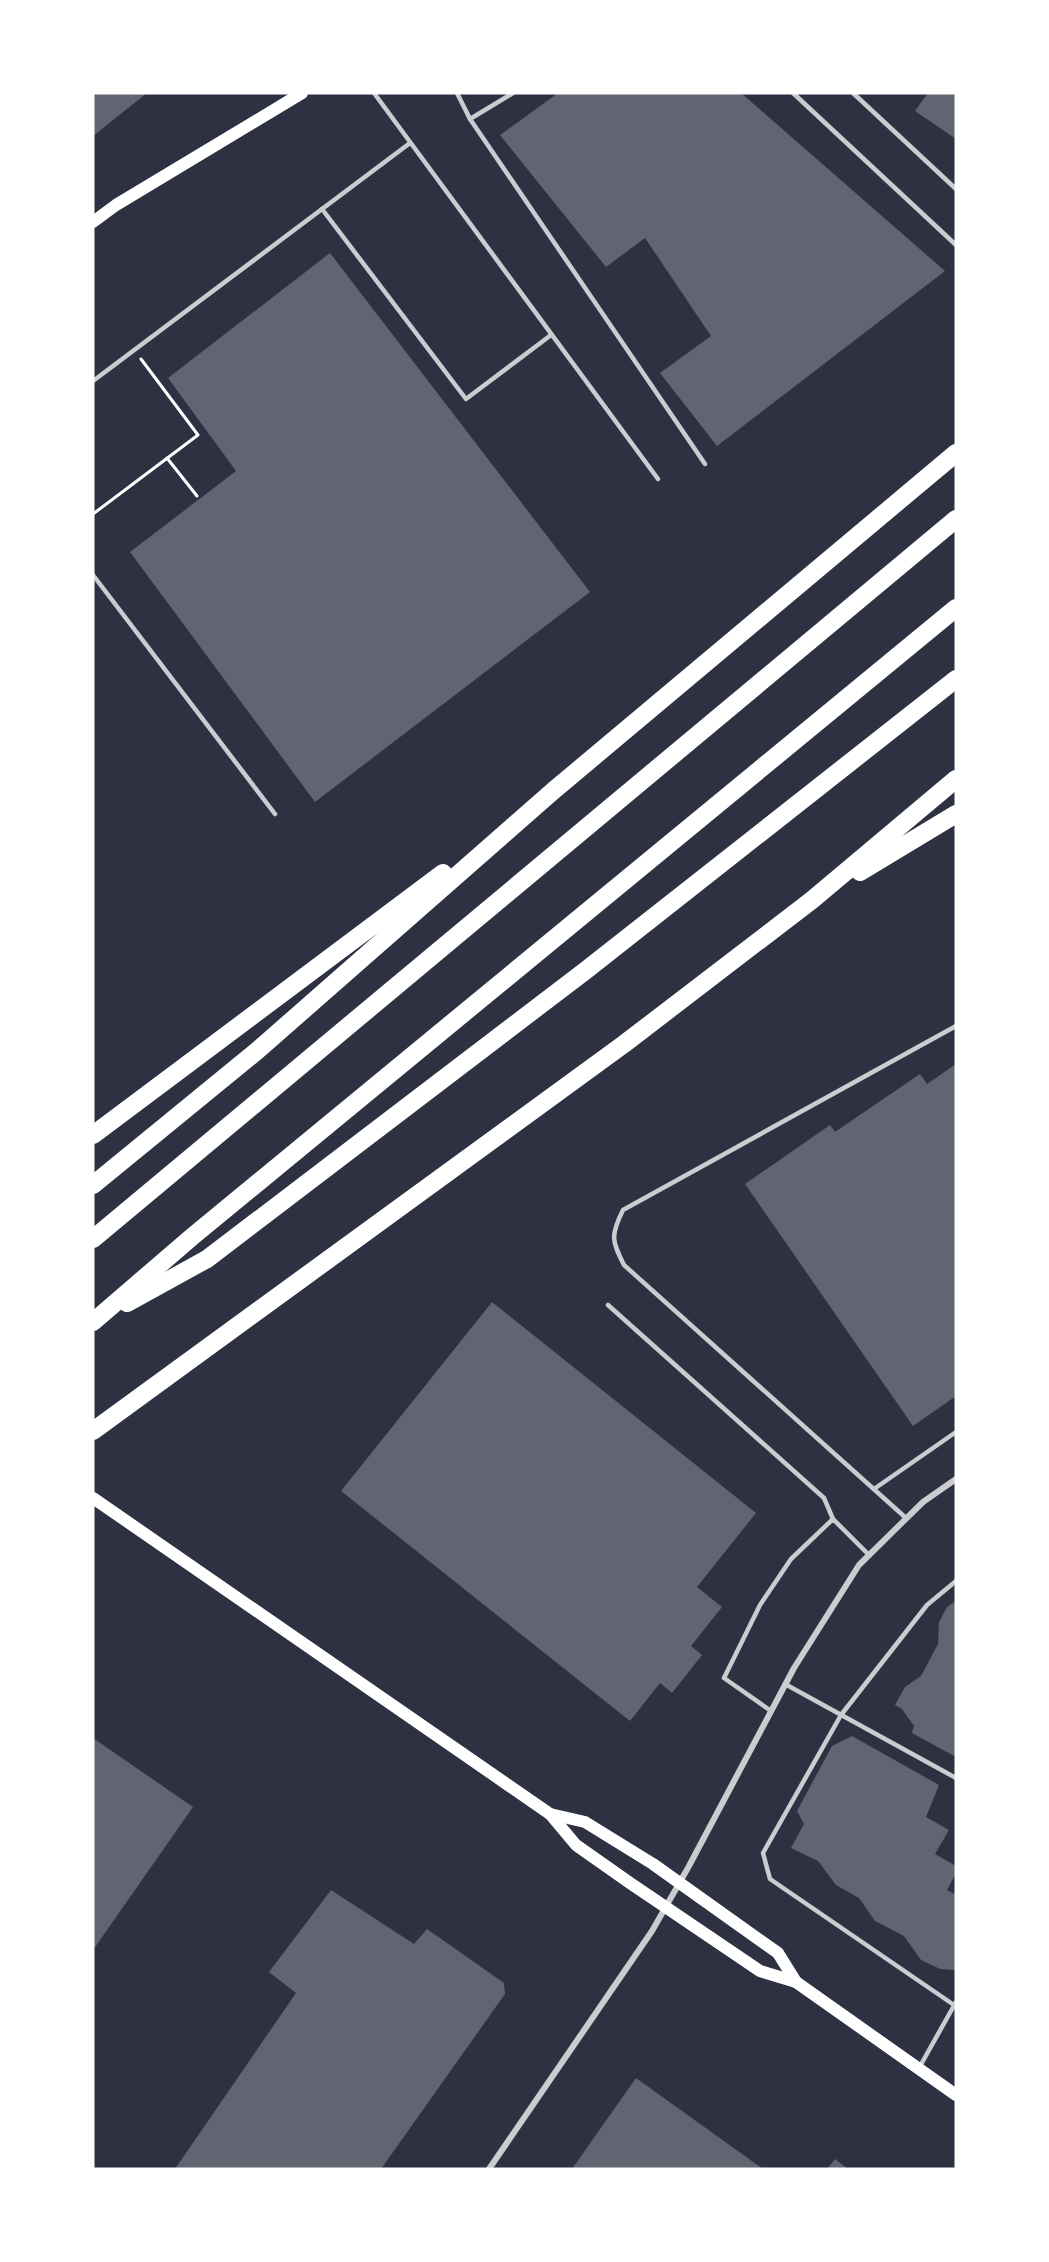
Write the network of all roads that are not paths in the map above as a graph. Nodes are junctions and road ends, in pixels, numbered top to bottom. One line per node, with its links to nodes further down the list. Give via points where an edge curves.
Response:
1 (374, 93): 8 (lane)
2 (457, 93): 7 (lane)
3 (513, 93): 7 (lane)
4 (793, 93): 12 (lane)
5 (853, 93): 9 (lane)
6 (295, 95): 11 (main road)
7 (470, 119): 16 (lane)
8 (410, 143): 10 (lane); 13 (lane)
9 (956, 189)
10 (322, 209): 13 (lane, via 466,399); 14 (lane)
11 (93, 222)
12 (956, 245)
13 (552, 335): 17 (lane)
14 (93, 381)
15 (956, 453): 23 (highway)
16 (705, 464)
17 (658, 479)
18 (956, 519): 30 (highway)
19 (93, 575): 24 (lane)
20 (956, 608): 32 (highway)
21 (956, 679): 32 (highway, via 585,971 207,1259)
22 (956, 779): 26 (highway)
23 (553, 791): 28 (highway); 29 (highway, via 258,1050)
24 (275, 814)
25 (956, 814): 26 (highway)
26 (812, 900): 33 (highway, via 624,1044)
27 (956, 1026): 36 (lane, via 623,1210 615,1225 613,1244 624,1265)
28 (93, 1135)
29 (93, 1185)
30 (93, 1239)
31 (608, 1305): 39 (lane, via 824,1497)
32 (93, 1322)
33 (93, 1431)
34 (956, 1432): 36 (lane)
35 (956, 1479): 38 (street)
36 (874, 1489): 38 (lane)
37 (93, 1498): 46 (main road)
38 (906, 1518): 40 (street)
39 (834, 1519): 40 (lane); 43 (lane, via 791,1559 760,1605 724,1678)
40 (869, 1555): 42 (street)
41 (956, 1581): 44 (lane, via 927,1605)
42 (785, 1684): 43 (street); 44 (lane)
43 (771, 1711): 47 (street)
44 (841, 1715): 45 (lane); 50 (lane, via 763,1853 770,1879)
45 (956, 1778)
46 (550, 1814): 47 (main road, via 585,1822); 48 (main road, via 576,1845)
47 (680, 1883): 48 (street); 49 (main road, via 778,1953)
48 (666, 1907): 49 (main road, via 760,1971); 53 (street)
49 (796, 1982): 51 (main road)
50 (955, 2003): 51 (lane)
51 (919, 2068): 52 (main road)
52 (956, 2095)
53 (489, 2169)

